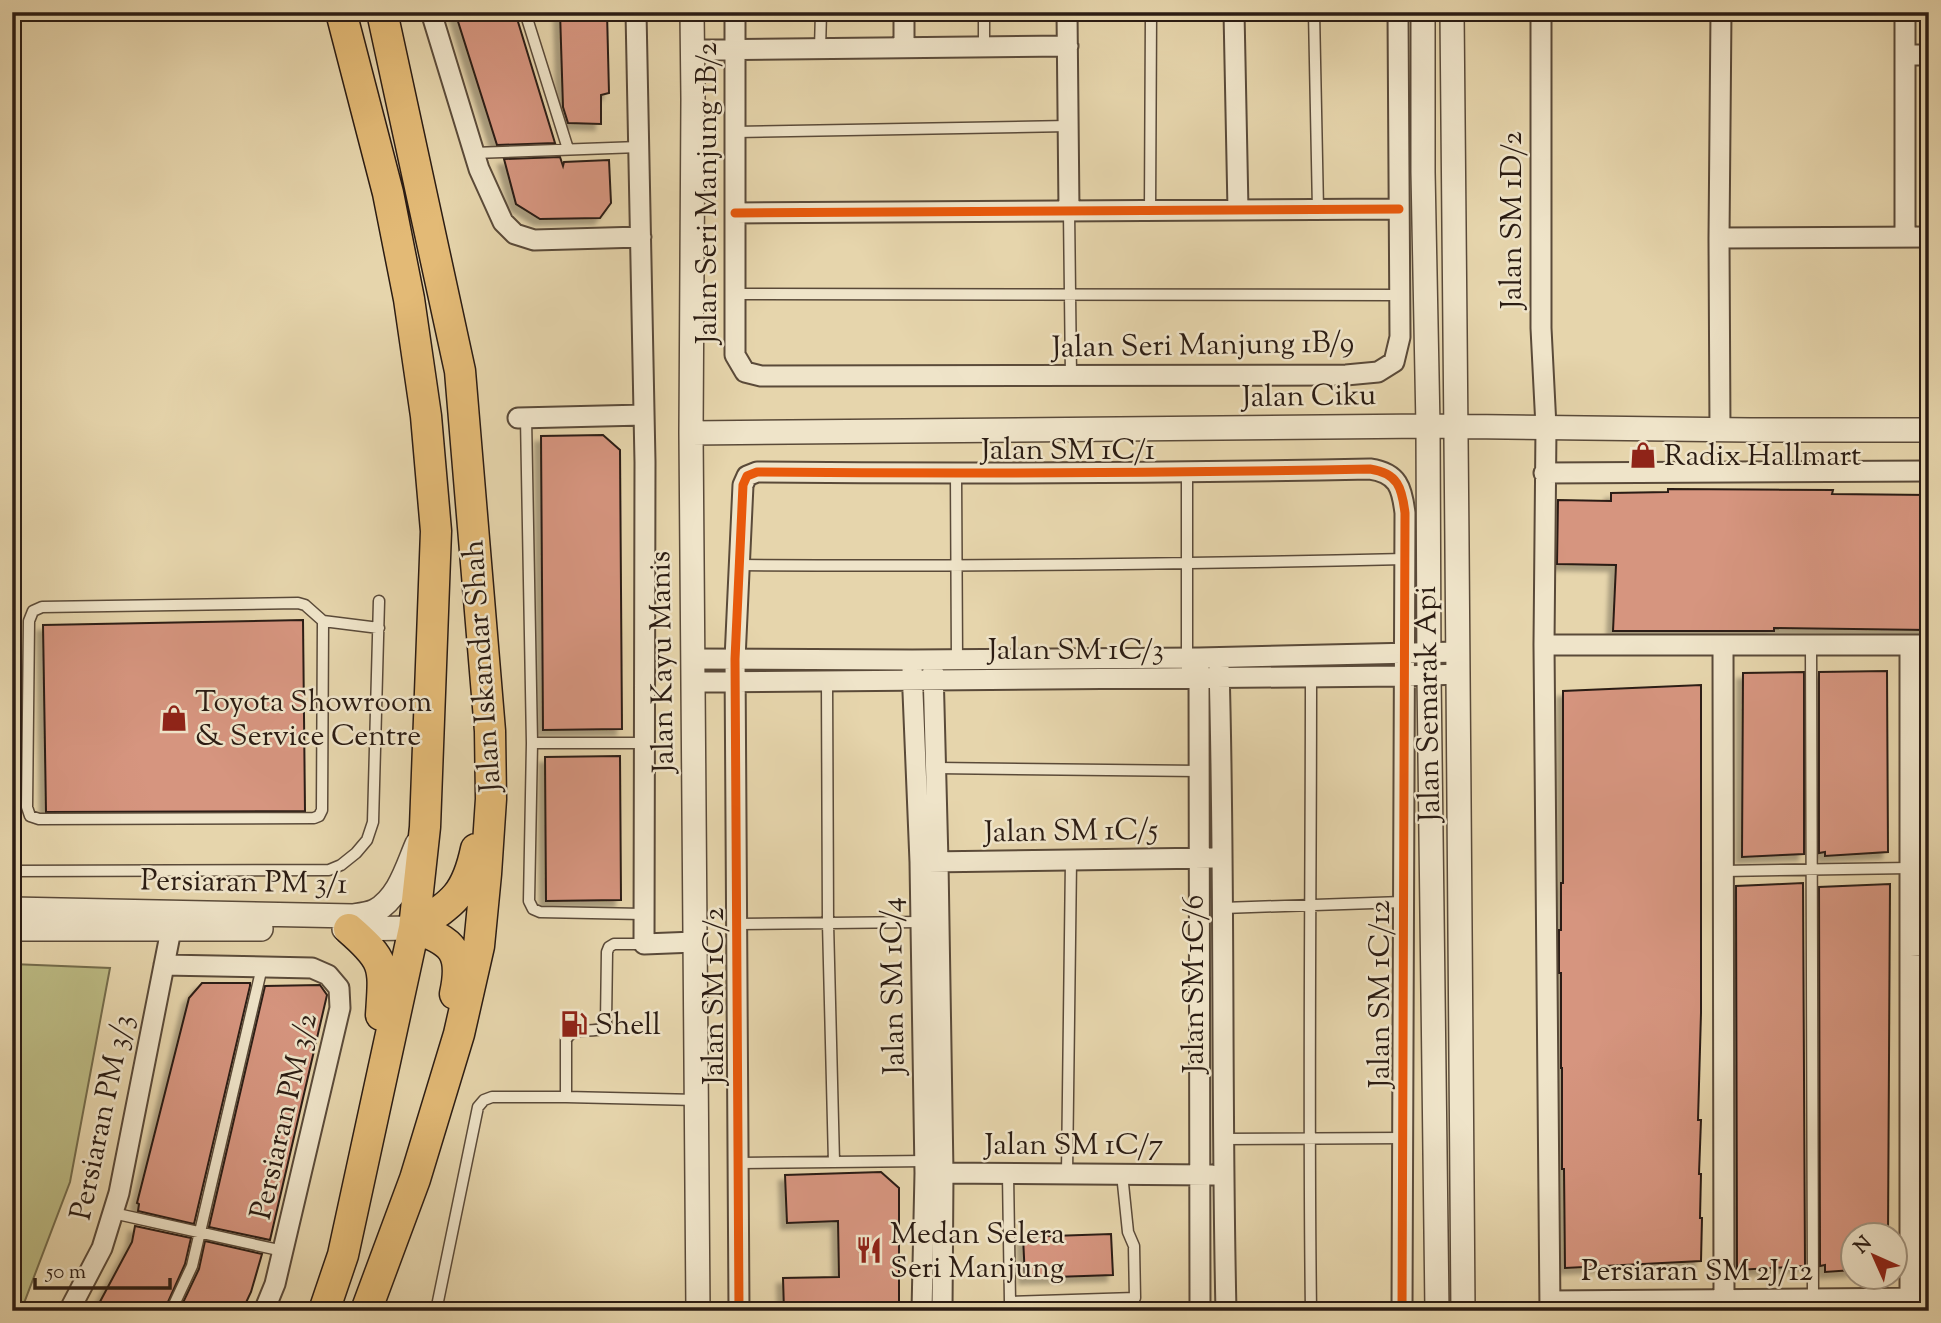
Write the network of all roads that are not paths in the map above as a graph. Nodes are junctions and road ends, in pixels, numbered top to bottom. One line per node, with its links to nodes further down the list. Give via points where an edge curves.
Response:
1 (341, 12): 94 (main road, Jalan Iskandar Shah, via 390,206 426,416 436,531)
2 (382, 12): 89 (main road, Jalan Iskandar Shah, via 460,371)
3 (431, 12): 33 (street)
4 (525, 12): 32 (lane)
5 (636, 12): 31 (street)
6 (692, 12): 26 (street, Jalan Kayu Manis)
7 (735, 12): 25 (street, Jalan Seri Manjung 1B/2)
8 (821, 12): 23 (lane)
9 (904, 12): 24 (street)
10 (984, 12): 22 (lane)
11 (1067, 12): 21 (street)
12 (1151, 12): 38 (lane)
13 (1234, 12): 35 (street)
14 (1314, 12): 36 (lane)
15 (1398, 12): 34 (street, Jalan Seri Manjung 1B/9)
16 (1423, 12): 51 (street, Jalan Semarak Api)
17 (1452, 12): 52 (street, Jalan Semarak Api)
18 (1541, 12): 53 (street, Jalan SM 1D/2, via 1541,328)
19 (1721, 12): 43 (street)
20 (1905, 12): 27 (street)
21 (1068, 46): 22 (street); 29 (street)
22 (984, 47): 24 (street)
23 (820, 48): 24 (street); 25 (street)
24 (904, 48)
25 (735, 49): 26 (street); 30 (street, Jalan Seri Manjung 1B/2)
26 (692, 50): 56 (street, Jalan Kayu Manis)
27 (1905, 55): 28 (street); 41 (street)
28 (1929, 55)
29 (1068, 127): 30 (lane); 37 (street)
30 (735, 132): 39 (street, Jalan Seri Manjung 1B/2)
31 (639, 147): 32 (lane); 40 (street)
32 (568, 149): 33 (lane)
33 (473, 153): 40 (street, via 503,222 515,234 534,240)
34 (1399, 209): 36 (street); 45 (street, Jalan Seri Manjung 1B/9)
35 (1238, 210): 36 (street); 38 (street)
36 (1318, 210)
37 (1069, 211): 38 (street); 39 (street); 46 (lane)
38 (1150, 211)
39 (735, 213): 44 (street, Jalan Seri Manjung 1B/2)
40 (640, 237): 49 (street)
41 (1905, 237): 42 (street); 43 (street)
42 (1929, 237)
43 (1719, 238): 54 (street)
44 (735, 294): 46 (lane); 47 (street, Jalan Seri Manjung 1B/2, via 735,355)
45 (1399, 295): 46 (lane); 48 (street, Jalan Seri Manjung 1B/9, via 1400,337 1394,362 1378,372)
46 (1070, 296): 48 (lane)
47 (745, 372): 48 (street, Jalan Seri Manjung 1B/9, via 761,376)
48 (1071, 376)
49 (644, 415): 50 (street); 91 (street)
50 (522, 418): 90 (lane)
51 (1428, 426): 52 (street, Jalan Ciku); 56 (street, Jalan Ciku); 72 (street, Jalan Semarak Api)
52 (1455, 427): 53 (street, Jalan Ciku); 78 (street, Jalan Semarak Api)
53 (1546, 427): 54 (street, Jalan Ciku); 59 (street, Jalan SM 1D/2)
54 (1720, 430): 55 (street, Jalan Ciku)
55 (1929, 430)
56 (691, 433): 75 (street, Jalan Kayu Manis)
57 (1929, 471): 59 (street)
58 (1187, 473): 60 (street, Jalan SM 1C/1); 61 (street, Jalan SM 1C/1, via 1383,471 1402,491); 62 (lane)
59 (1545, 473): 68 (street, Jalan SM 1D/2)
60 (956, 474): 63 (street, Jalan SM 1C/1, via 757,472 747,476); 64 (lane)
61 (1405, 559): 62 (lane); 73 (street, Jalan SM 1C/1)
62 (1187, 564): 64 (lane); 74 (lane)
63 (739, 565): 64 (lane); 76 (street, Jalan SM 1C/1)
64 (956, 567): 80 (lane)
65 (379, 601): 67 (lane)
66 (323, 621): 66 (lane, via 298,603 42,607 33,611 28,647 30,816 320,816); 67 (lane)
67 (379, 628): 101 (lane, via 373,822 368,840 341,865 329,870)
68 (1544, 645): 69 (street); 144 (street, Jalan SM 1D/2)
69 (1723, 645): 70 (street); 102 (street)
70 (1811, 645): 71 (street); 100 (lane)
71 (1919, 645): 99 (street)
72 (1429, 652): 73 (street, Jalan SM 1C/3); 78 (street, Jalan SM 1C/3); 82 (street, Jalan Semarak Api)
73 (1404, 654): 74 (street, Jalan SM 1C/3); 81 (street, Jalan SM 1C/12)
74 (1202, 658): 80 (street, Jalan SM 1C/3); 84 (street, Jalan SM 1C/6); 84 (lane)
75 (692, 659): 76 (street, Jalan SM 1C/3); 87 (street, Jalan Kayu Manis)
76 (735, 659): 77 (street, Jalan SM 1C/3); 88 (street, Jalan SM 1C/2)
77 (912, 660): 79 (street, Jalan SM 1C/3); 85 (street, Jalan SM 1C/4)
78 (1459, 663): 82 (street, Jalan SM 1C/3); 160 (street, Jalan Semarak Api)
79 (933, 669): 80 (street, Jalan SM 1C/3); 85 (street, Jalan SM 1C/3); 92 (street, Jalan SM 1C/4)
80 (957, 669): 84 (street, Jalan SM 1C/3)
81 (1404, 676): 82 (street, Jalan SM 1C/3); 83 (street, Jalan SM 1C/3); 103 (street, Jalan SM 1C/12)
82 (1429, 676): 159 (street, Jalan Semarak Api)
83 (1311, 677): 84 (street, Jalan SM 1C/3); 104 (lane)
84 (1202, 678): 93 (street, Jalan SM 1C/6); 96 (street, Jalan SM 1C/6)
85 (913, 680): 86 (street, Jalan SM 1C/3); 98 (street, Jalan SM 1C/4)
86 (827, 681): 88 (street, Jalan SM 1C/3); 109 (lane)
87 (692, 682): 88 (street, Jalan SM 1C/3); 115 (street, Jalan Kayu Manis)
88 (736, 682): 110 (street, Jalan SM 1C/2)
89 (490, 731): 111 (main road, via 479,836 468,881 444,909); 136 (main road, Jalan Iskandar Shah, via 491,799 479,946 459,1034)
90 (532, 743): 91 (lane); 107 (lane, via 529,901 533,909)
91 (645, 743): 107 (street)
92 (936, 768): 93 (lane); 98 (street, Jalan SM 1C/4)
93 (1200, 771): 95 (street, Jalan SM 1C/6)
94 (425, 827): 106 (street, Persiaran PM 3/1, via 396,893 373,912 353,916); 111 (main road, Jalan Iskandar Shah)
95 (1201, 858): 96 (street, Jalan SM 1C/5); 97 (street, Jalan SM 1C/5); 134 (street, Jalan SM 1C/6)
96 (1223, 858): 105 (street, Jalan SM 1C/6)
97 (1071, 860): 98 (street, Jalan SM 1C/5); 132 (lane)
98 (929, 862): 108 (street, Jalan SM 1C/4); 130 (street, Jalan SM 1C/4)
99 (1910, 868): 100 (lane); 117 (street)
100 (1812, 869): 102 (lane); 143 (lane)
101 (12, 871)
102 (1724, 871): 142 (street)
103 (1403, 902): 104 (lane); 125 (street, Jalan SM 1C/12)
104 (1311, 905): 105 (lane); 127 (lane)
105 (1223, 908): 126 (street, Jalan SM 1C/6)
106 (12, 909)
107 (643, 914): 116 (street)
108 (921, 922): 109 (lane); 130 (street, Jalan SM 1C/4)
109 (828, 923): 110 (lane); 128 (lane)
110 (737, 924): 129 (street, Jalan SM 1C/2)
111 (414, 928): 113 (street, Persiaran PM 3/1); 123 (main road, Jalan Iskandar Shah); 136 (main road, via 439,936 456,956 460,973)
112 (12, 929): 114 (street, Persiaran PM 3/1)
113 (349, 929): 114 (street, Persiaran PM 3/1); 123 (main road, via 368,945 383,976)
114 (171, 930): 118 (street, Persiaran PM 3/3)
115 (695, 942): 116 (street); 122 (street, Jalan Kayu Manis)
116 (644, 944): 121 (lane, via 608,947 606,1024 600,1031 568,1035)
117 (1919, 946): 120 (street)
118 (164, 965): 119 (street, Persiaran PM 3/2); 138 (street, Persiaran PM 3/3)
119 (262, 967): 139 (lane); 140 (street, Persiaran PM 3/2, via 312,968 328,975 339,988 340,1007)
120 (1919, 1030): 124 (street)
121 (566, 1097): 122 (lane); 150 (lane, via 492,1097 478,1107)
122 (698, 1100): 151 (street, Jalan Kayu Manis)
123 (376, 1106): 148 (main road, Jalan Iskandar Shah, via 343,1255)
124 (1919, 1116): 137 (street)
125 (1403, 1138): 127 (lane); 158 (street, Jalan SM 1C/12)
126 (1223, 1139): 127 (lane); 135 (street, Jalan SM 1C/6)
127 (1308, 1139): 157 (lane)
128 (834, 1162): 129 (lane); 130 (lane)
129 (738, 1163): 152 (street, Jalan SM 1C/2)
130 (934, 1167): 131 (street, Jalan SM 1C/7); 153 (street, Jalan SM 1C/4); 154 (street, Jalan SM 1C/4)
131 (1009, 1174): 132 (street, Jalan SM 1C/7); 133 (lane, via 1010,1303 1135,1298 1134,1246 1128,1233)
132 (1067, 1174): 133 (street, Jalan SM 1C/7)
133 (1122, 1174): 134 (street, Jalan SM 1C/7)
134 (1199, 1174): 135 (street, Jalan SM 1C/7); 155 (street, Jalan SM 1C/6)
135 (1223, 1175): 156 (street, Jalan SM 1C/6)
136 (415, 1179): 149 (main road, Jalan Iskandar Shah)
137 (1919, 1199): 141 (street)
138 (113, 1213): 139 (lane); 145 (street, Persiaran PM 3/3, via 102,1248)
139 (199, 1232): 140 (lane); 146 (lane, via 192,1266)
140 (283, 1251): 147 (street, Persiaran PM 3/2)
141 (1919, 1298): 143 (street, Persiaran SM 2J/12)
142 (1724, 1299): 143 (street, Persiaran SM 2J/12); 144 (street, Persiaran SM 2J/12)
143 (1814, 1299)
144 (1550, 1306)
145 (69, 1311)
146 (171, 1311)
147 (264, 1311)
148 (324, 1311)
149 (366, 1311)
150 (436, 1311)
151 (698, 1311)
152 (739, 1311)
153 (922, 1311)
154 (942, 1311)
155 (1200, 1311)
156 (1226, 1311)
157 (1311, 1311)
158 (1402, 1311)
159 (1437, 1311)
160 (1463, 1311)

